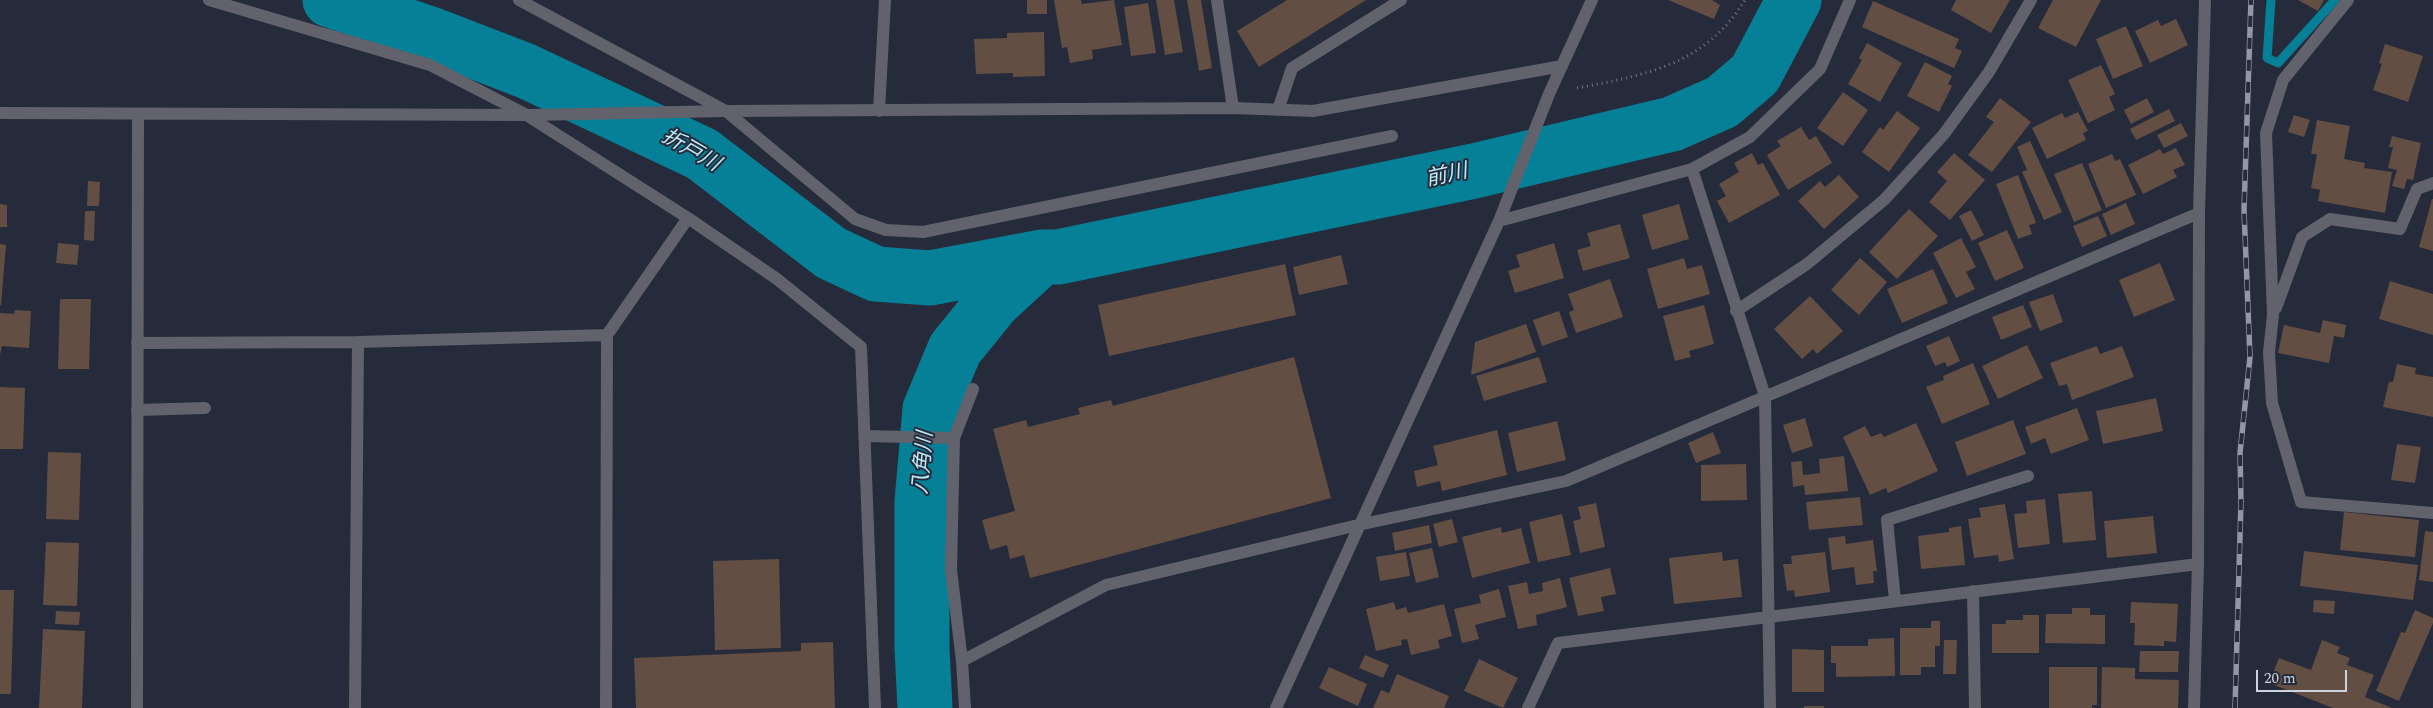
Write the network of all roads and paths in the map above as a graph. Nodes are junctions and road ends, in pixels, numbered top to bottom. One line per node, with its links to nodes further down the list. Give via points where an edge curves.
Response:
1 (210, 0): 20 (street, via 430,66)
2 (519, 0): 16 (street)
3 (885, 0): 17 (street)
4 (1216, 0): 14 (street)
5 (1401, 0): 15 (street, via 1292,68)
6 (1592, 0): 12 (street)
7 (1745, 0): 13 (path, via 1735,17 1707,43 1677,63 1642,76)
8 (1850, 0): 22 (street, via 1820,69 1750,137)
9 (2031, 0): 27 (street, via 1989,72 1944,134 1884,200 1807,264)
10 (2205, 0): 24 (street)
11 (2348, 0): 28 (street, via 2283,80 2266,133)
12 (1562, 66): 13 (street); 15 (street, via 1313,111)
13 (1548, 96): 26 (street)
14 (1232, 108): 15 (street); 17 (street)
15 (1278, 110)
16 (726, 111): 17 (street); 20 (street); 21 (street, via 855,219 886,230 923,232)
17 (879, 111)
18 (0, 114): 19 (street)
19 (138, 115): 20 (street); 31 (street)
20 (528, 115): 25 (street)
21 (1392, 136)
22 (1692, 169): 26 (street); 27 (street)
23 (2433, 183): 28 (street, via 2417,189 2400,229 2330,218 2302,237)
24 (2199, 213): 33 (street); 41 (street)
25 (688, 218): 29 (street); 36 (street, via 777,279 861,347)
26 (1500, 220): 40 (street)
27 (1736, 311): 33 (street)
28 (2273, 316): 39 (street, via 2269,352 2272,403 2301,502)
29 (607, 335): 30 (street); 48 (street)
30 (358, 342): 31 (street); 47 (street)
31 (137, 343): 35 (street)
32 (973, 389): 37 (street)
33 (1765, 396): 40 (street, via 1566,480); 44 (street)
34 (205, 408): 35 (street)
35 (138, 410): 46 (street)
36 (866, 436): 37 (street); 49 (street)
37 (952, 438): 45 (street, via 951,570)
38 (2028, 476): 43 (street, via 1887,520)
39 (2433, 513)
40 (1358, 525): 45 (street, via 1106,585); 51 (street)
41 (2198, 564): 42 (street); 55 (street)
42 (1973, 591): 43 (street); 54 (street)
43 (1895, 600): 44 (street)
44 (1767, 616): 52 (street, via 1558,643); 53 (street)
45 (962, 661): 50 (street)
46 (137, 708)
47 (355, 708)
48 (606, 708)
49 (875, 708)
50 (966, 708)
51 (1276, 708)
52 (1528, 708)
53 (1770, 708)
54 (1975, 708)
55 (2194, 708)

